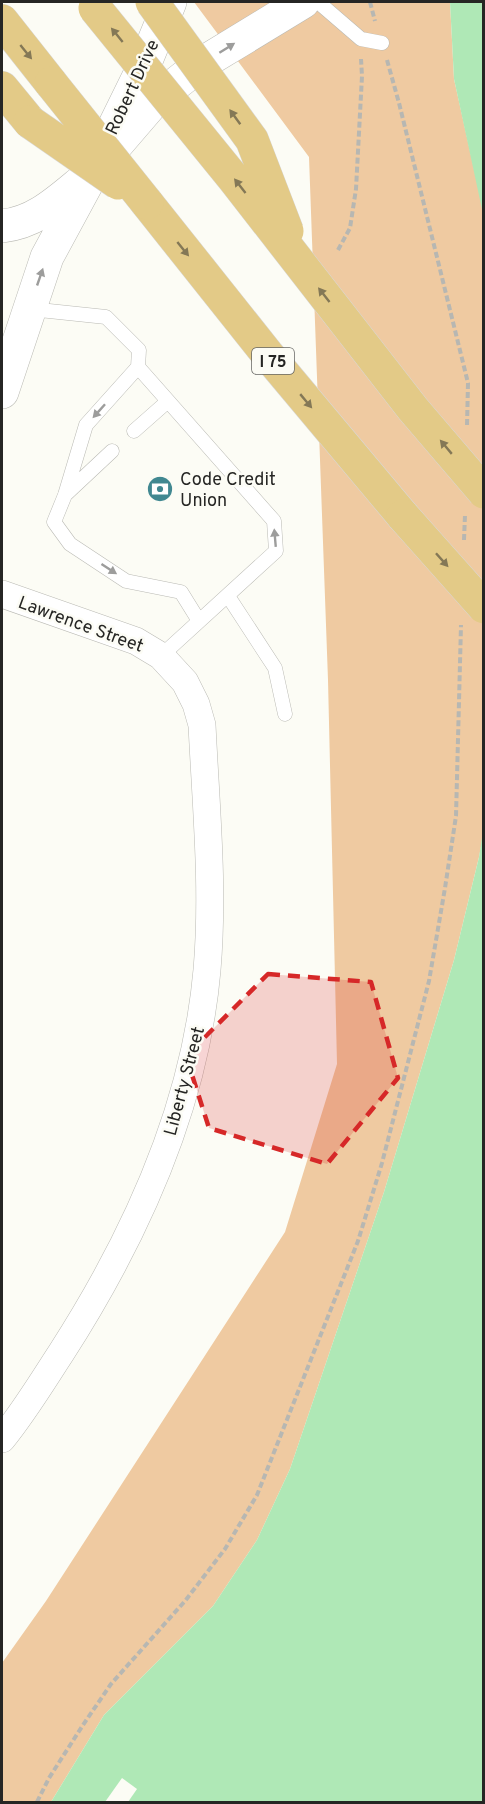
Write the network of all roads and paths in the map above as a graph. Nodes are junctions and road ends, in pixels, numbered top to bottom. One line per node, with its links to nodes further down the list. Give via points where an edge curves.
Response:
1 (152, 2): 14 (highway, one-way to 1, bridge, via 252,140)
2 (170, 2): 10 (main road, Robert Drive)
3 (318, 2): 7 (lane)
4 (93, 5): 14 (highway, one-way to 4, bridge)
5 (293, 7): 10 (main road, one-way to 5, via 154,100 201,64)
6 (2, 21): 11 (highway, I 75, one-way to 11, bridge)
7 (361, 39): 8 (lane); 13 (path, via 356,189 350,228)
8 (382, 43)
9 (2, 88): 11 (highway, bridge, via 30,122)
10 (93, 172): 12 (main road, via 36,217); 15 (main road, one-way to 10, via 47,256)
11 (147, 203): 25 (highway, I 75, one-way to 25, bridge, via 268,355)
12 (2, 226)
13 (338, 250)
14 (301, 266): 21 (highway, one-way to 14, bridge)
15 (29, 309): 16 (lane, via 106,317 138,350); 17 (main road)
16 (138, 367): 18 (lane); 22 (lane, one-way to 22, via 86,425)
17 (2, 392)
18 (168, 401): 19 (lane); 24 (lane, one-way to 18, via 276,551 274,521)
19 (134, 430)
20 (112, 452): 22 (lane)
21 (483, 492)
22 (65, 495): 26 (lane, one-way to 26, via 54,522 70,544 126,581 181,592)
23 (2, 594): 27 (street, Lawrence Street, via 136,641)
24 (228, 596): 26 (lane); 29 (lane, via 275,668)
25 (483, 607)
26 (199, 621): 27 (lane)
27 (161, 656): 28 (street, Lawrence Street)
28 (185, 682): 31 (street, Liberty Street, via 202,725 210,895 207,971 182,1101 163,1158 123,1245 85,1316)
29 (285, 714)
30 (456, 816): 32 (path, via 429,981 382,1162 358,1241 257,1496 225,1549 111,1684)
31 (2, 1439)
32 (37, 1803)

